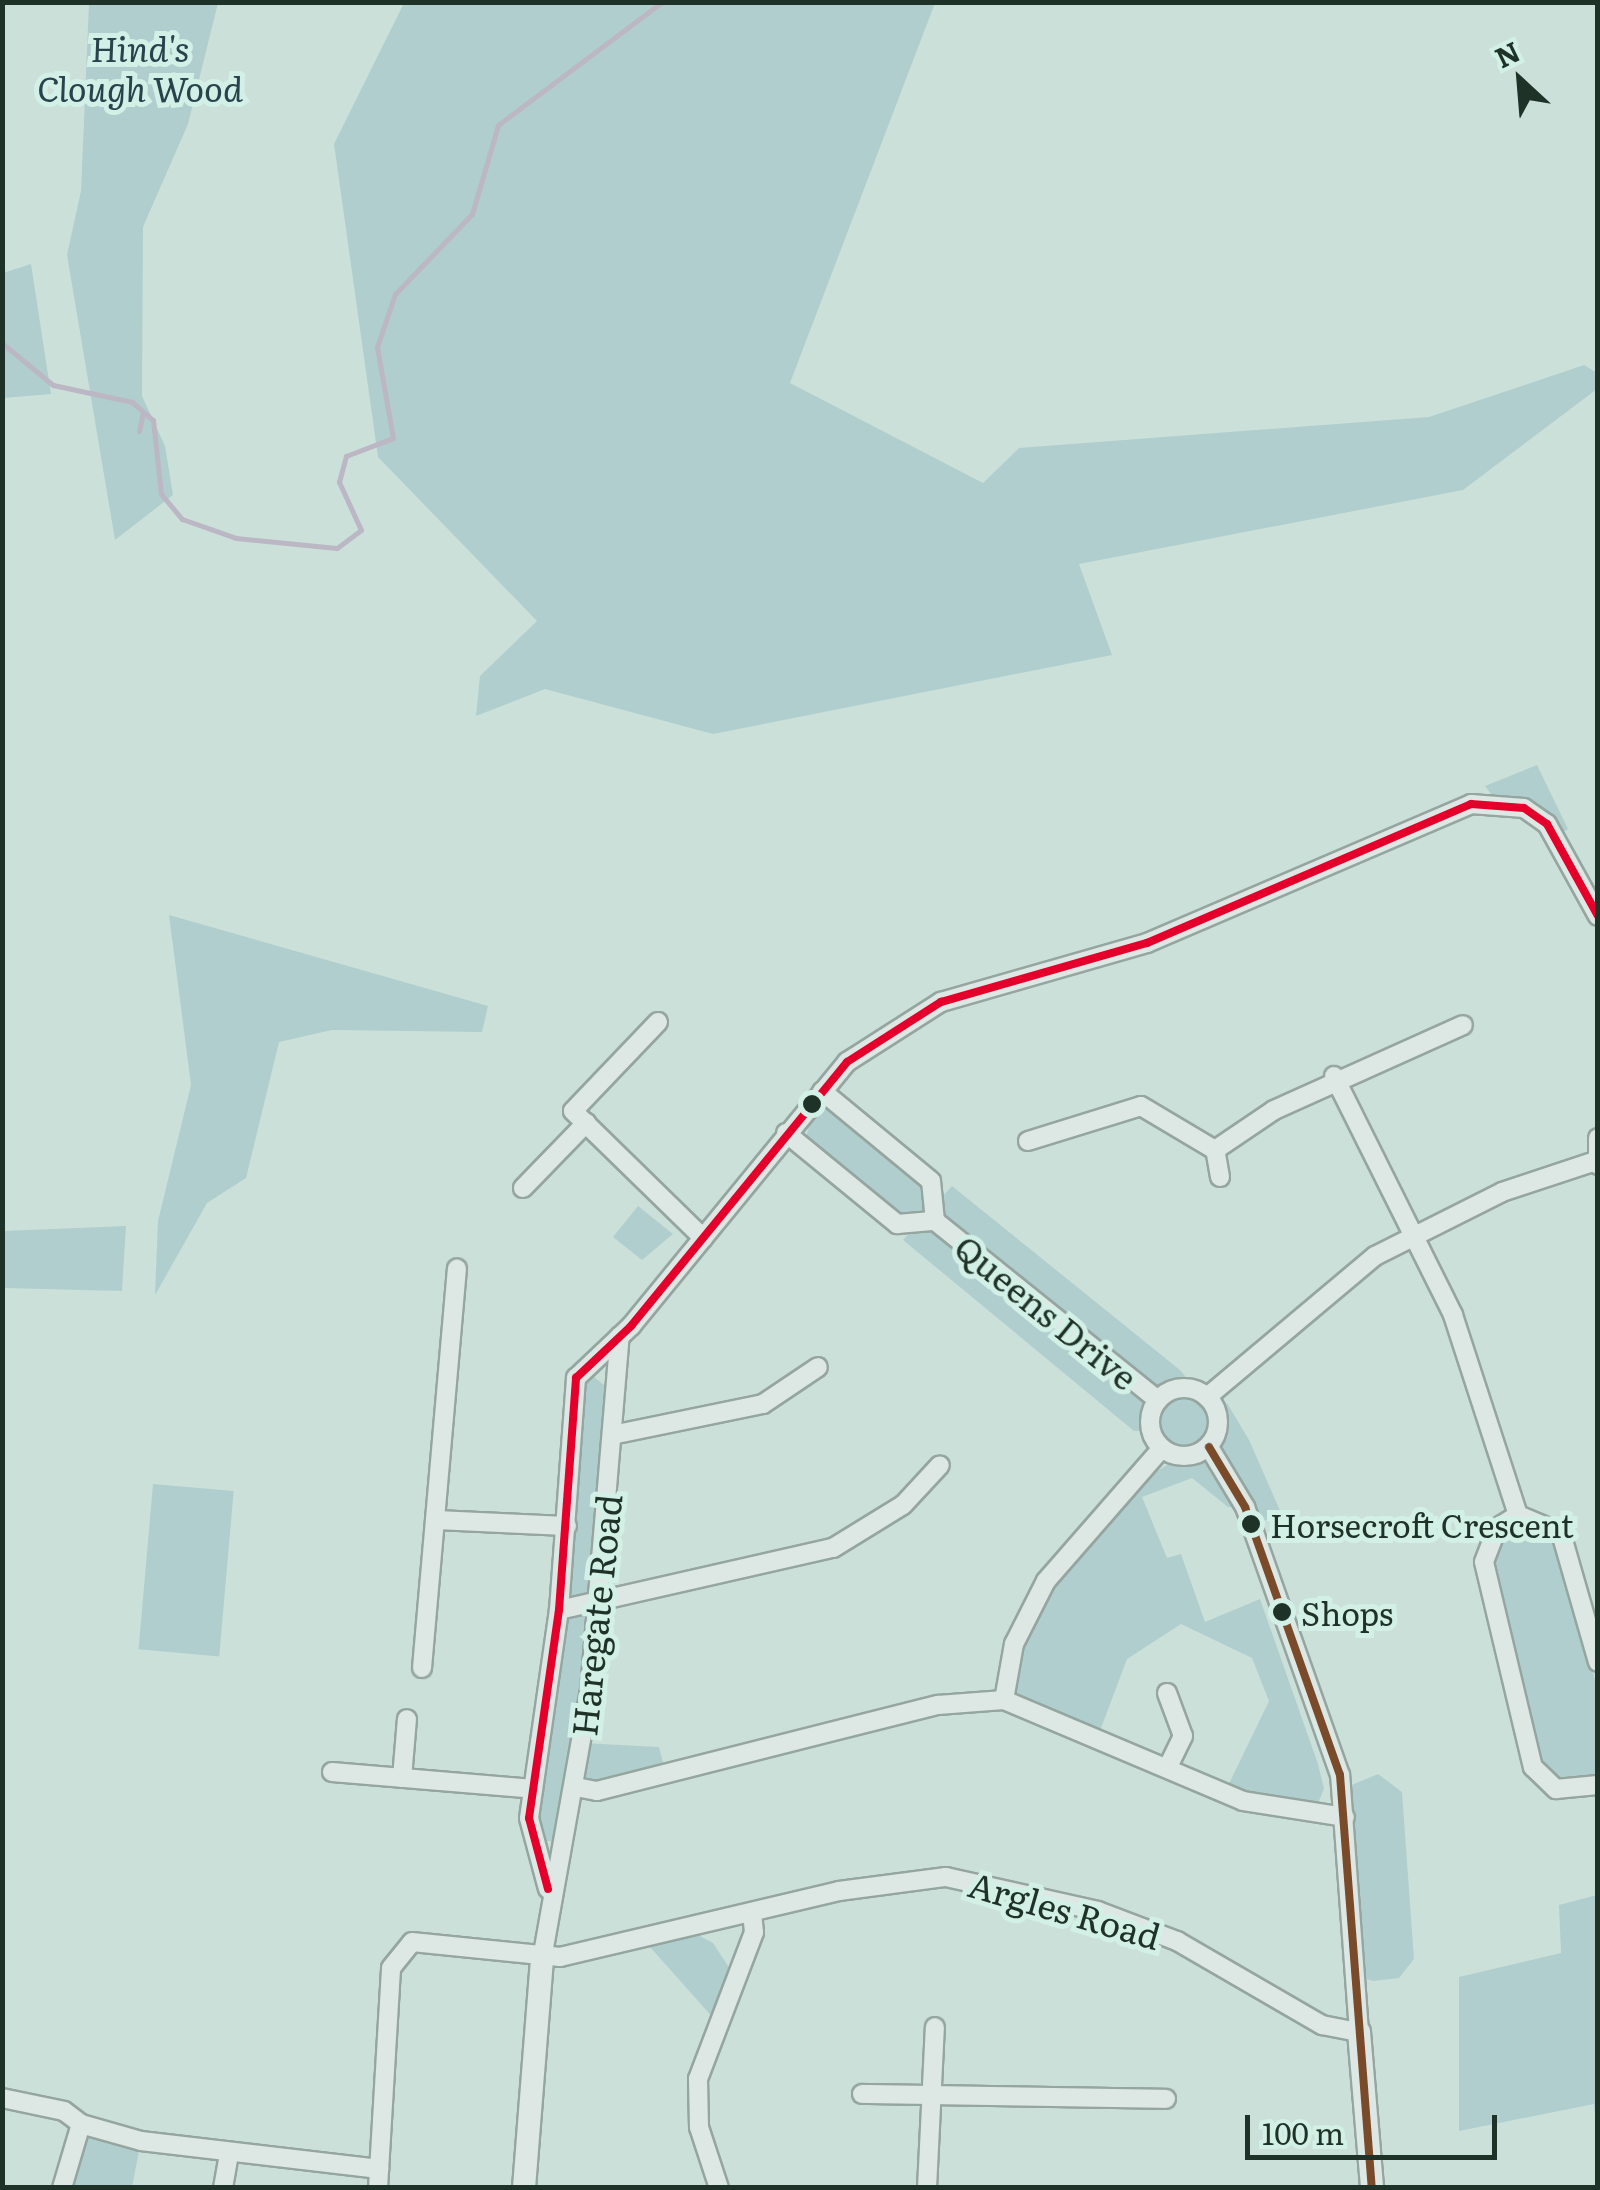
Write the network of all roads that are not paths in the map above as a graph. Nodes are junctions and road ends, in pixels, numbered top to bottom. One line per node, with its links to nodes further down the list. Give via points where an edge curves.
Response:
1 (1598, 916): 5 (street, via 1573,857 1524,808 1471,804 1120,953 941,1002 874,1039)
2 (658, 1022): 6 (street, via 573,1111)
3 (1463, 1025): 4 (street)
4 (1334, 1076): 10 (street); 15 (street)
5 (822, 1091): 7 (street); 14 (street, Queens Drive, via 931,1181)
6 (586, 1123): 13 (street); 16 (street)
7 (786, 1133): 14 (street, Queens Drive, via 898,1224); 16 (street)
8 (1598, 1138): 11 (street)
9 (1028, 1141): 10 (street, via 1140,1106)
10 (1215, 1150): 12 (street)
11 (1597, 1163): 15 (street)
12 (1220, 1177)
13 (523, 1188)
14 (936, 1222): 23 (street, Queens Drive)
15 (1412, 1233): 22 (street, via 1330,1288); 28 (street, via 1490,1412)
16 (703, 1238): 18 (street)
17 (457, 1269): 29 (street)
18 (620, 1336): 20 (street); 21 (street, Haregate Road)
19 (818, 1367): 24 (street, via 763,1404)
20 (573, 1392): 21 (street, via 594,1377); 30 (street, Haregate Road)
21 (614, 1394): 24 (street, Haregate Road)
22 (1208, 1397): 23 (street, via 1176,1389); 25 (street, via 1218,1416)
23 (1158, 1400): 26 (street, via 1151,1430)
24 (612, 1435): 31 (street, Haregate Road)
25 (1209, 1447): 26 (street, via 1180,1457); 44 (street, via 1249,1517 1340,1775)
26 (1162, 1448): 35 (street, via 1046,1581 1014,1644)
27 (940, 1465): 31 (street, via 903,1505 833,1548)
28 (1518, 1515): 33 (street, via 1562,1533); 41 (street, via 1497,1528 1484,1562 1533,1768 1556,1790)
29 (434, 1520): 30 (street); 34 (street)
30 (567, 1526): 32 (street, Haregate Road)
31 (598, 1605): 32 (street); 42 (street, Haregate Road)
32 (559, 1610): 43 (street, Haregate Road)
33 (1598, 1662)
34 (422, 1668)
35 (1004, 1700): 38 (street); 42 (street, via 938,1705 598,1791)
36 (1176, 1703): 38 (street, via 1183,1736)
37 (407, 1719): 40 (street)
38 (1168, 1767): 44 (street, via 1243,1800)
39 (332, 1772): 40 (street)
40 (402, 1778): 43 (street)
41 (1598, 1784)
42 (576, 1787): 46 (street, Haregate Road)
43 (533, 1789): 45 (street, Haregate Road)
44 (1345, 1817): 51 (street)
45 (532, 1833): 46 (street, via 543,1840); 47 (street, Haregate Road)
46 (565, 1835): 47 (street, Haregate Road)
47 (548, 1889): 49 (street, Haregate Road)
48 (752, 1913): 49 (street, Argles Road); 51 (street, Argles Road, via 896,1879 994,1882 1177,1941 1322,2025); 62 (street, via 754,1932 698,2079 699,2127)
49 (542, 1959): 58 (street, via 427,1943 398,1950); 61 (street)
50 (935, 2028): 54 (street)
51 (1359, 2032): 64 (street)
52 (862, 2094): 54 (street)
53 (2, 2098): 56 (street, via 64,2111)
54 (932, 2098): 55 (street); 63 (street)
55 (1166, 2099)
56 (80, 2124): 57 (street); 59 (street)
57 (230, 2153): 58 (street); 60 (street)
58 (379, 2178)
59 (62, 2188)
60 (223, 2188)
61 (524, 2188)
62 (719, 2188)
63 (927, 2188)
64 (1372, 2188)

